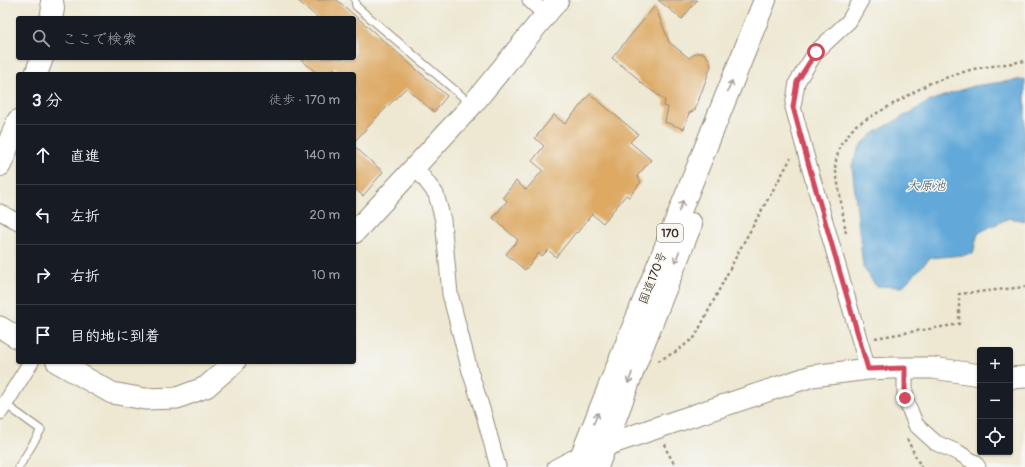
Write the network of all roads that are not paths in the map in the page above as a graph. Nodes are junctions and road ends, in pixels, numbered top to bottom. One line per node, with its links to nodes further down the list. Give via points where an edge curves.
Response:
1 (52, 0): 8 (highway)
2 (355, 0): 11 (lane, via 356,6)
3 (530, 0): 7 (street)
4 (764, 0): 30 (highway, 国道170号 / 170, one-way to 4)
5 (780, 0): 29 (highway, 国道170号 / 170, one-way to 29)
6 (861, 0): 24 (street, via 849,21 816,52 797,82 793,107)
7 (552, 7): 11 (street)
8 (51, 16)
9 (41, 60): 10 (highway)
10 (37, 72)
11 (472, 105): 14 (street)
12 (16, 126): 13 (highway)
13 (0, 165)
14 (415, 167): 17 (street); 32 (street, via 436,194 443,220 450,294)
15 (0, 212): 16 (street)
16 (16, 221)
17 (356, 231)
18 (0, 327): 19 (street)
19 (16, 337)
20 (30, 364): 28 (street)
21 (61, 364): 22 (street, via 112,393 145,399 177,398 206,387)
22 (233, 364)
23 (905, 368): 24 (street); 25 (street, via 932,368); 34 (street, via 905,398 916,425 936,443 959,453)
24 (868, 369): 29 (street, via 812,376)
25 (977, 375)
26 (1025, 377): 27 (street)
27 (1013, 378)
28 (2, 408): 31 (lane, via 41,430)
29 (605, 446): 30 (highway, 国道170号 / 170)
30 (585, 462): 33 (street)
31 (19, 467)
32 (498, 467)
33 (555, 467)
34 (978, 467)

